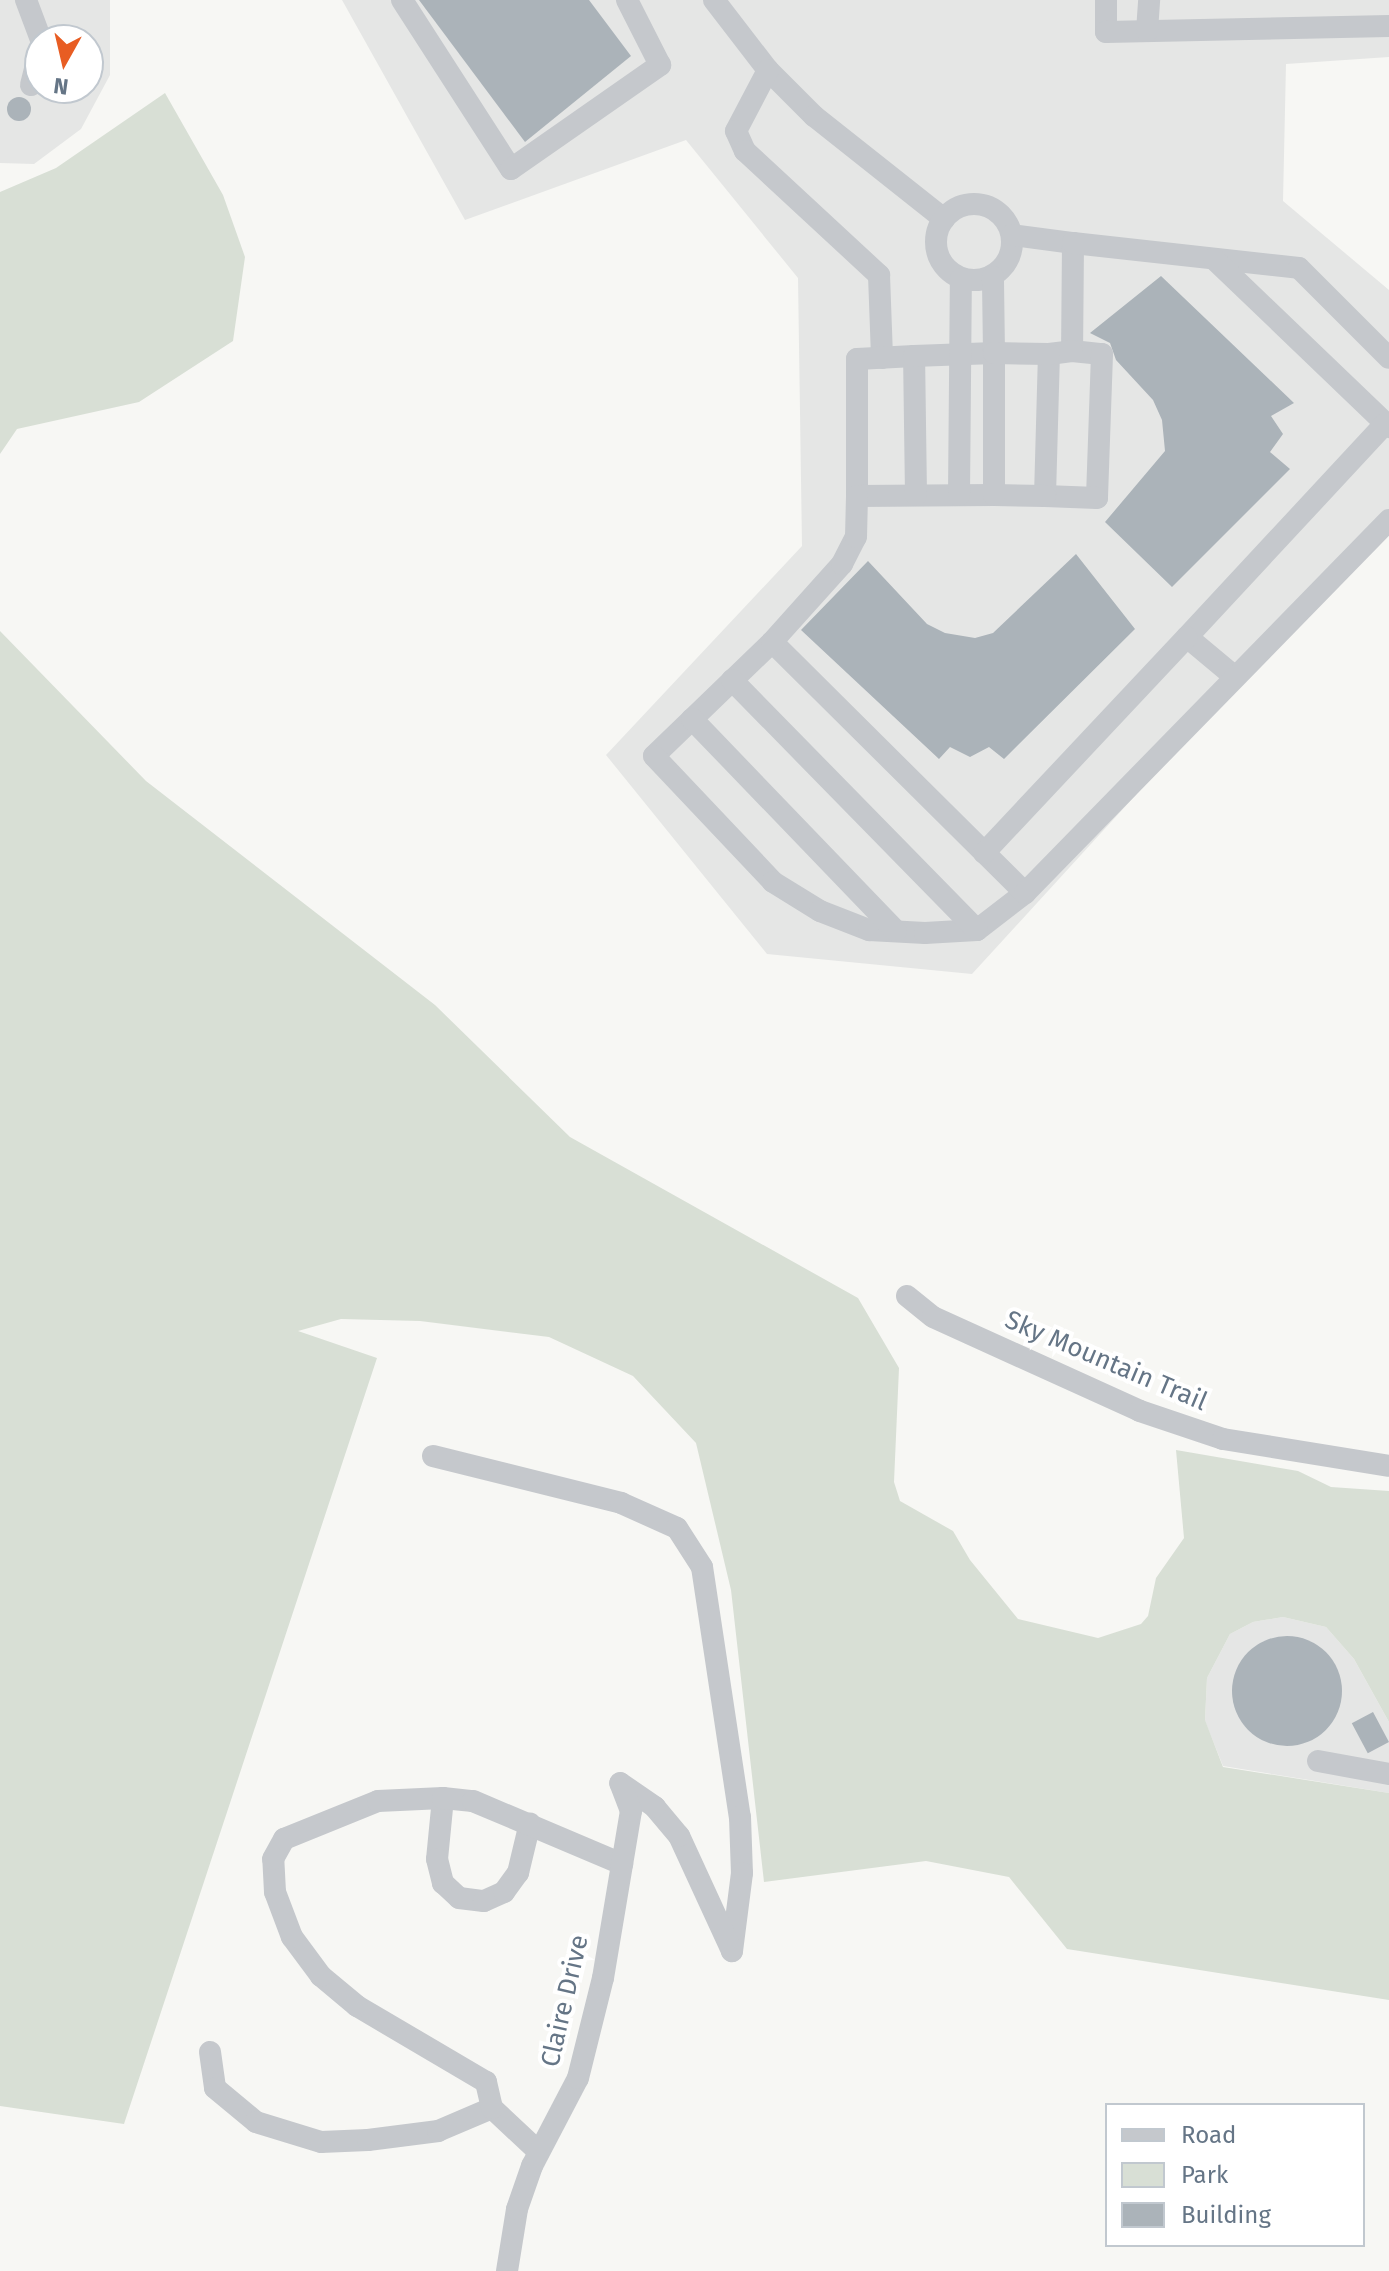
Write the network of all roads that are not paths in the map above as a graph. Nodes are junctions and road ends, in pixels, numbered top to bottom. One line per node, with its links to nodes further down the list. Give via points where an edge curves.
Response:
1 (26, 0): 7 (street)
2 (402, 0): 3 (street, via 511,169 660,65)
3 (627, 0)
4 (714, 0): 10 (street)
5 (1106, 0): 9 (street, via 1106,32)
6 (1149, 0): 9 (street)
7 (35, 24)
8 (1389, 26): 9 (street)
9 (1147, 31)
10 (768, 70): 11 (street, via 814,116); 22 (street, via 736,131 745,151 879,275)
11 (944, 219): 12 (street, via 965,205 990,207 1008,223); 16 (street, via 937,253)
12 (1012, 235): 13 (street); 15 (street, via 1010,259)
13 (1073, 243): 14 (street); 17 (street)
14 (1214, 259): 23 (street, via 1299,268); 24 (street)
15 (993, 277): 16 (street); 18 (street)
16 (961, 279): 20 (street)
17 (1072, 351): 19 (street); 29 (street, via 1102,354 1097,498)
18 (994, 353): 19 (street); 20 (street); 27 (street)
19 (1049, 354): 29 (street)
20 (960, 355): 21 (street); 26 (street)
21 (914, 356): 22 (street); 25 (street)
22 (882, 358): 28 (street, via 857,359)
23 (1389, 358)
24 (1387, 426): 31 (street)
25 (916, 495): 26 (street); 28 (street)
26 (959, 495): 27 (street)
27 (994, 495): 29 (street)
28 (857, 496): 32 (street, via 856,537 842,564)
29 (1045, 496)
30 (1389, 520): 33 (street)
31 (1187, 637): 33 (street); 36 (street)
32 (772, 642): 34 (street); 36 (street)
33 (1235, 677): 37 (street)
34 (732, 680): 35 (street); 38 (street)
35 (692, 719): 39 (street); 39 (street, via 654,756 773,882 820,911 869,930)
36 (984, 853): 37 (street)
37 (1025, 893): 38 (street)
38 (977, 930): 39 (street)
39 (896, 931)
40 (907, 1296): 42 (street, Sky Mountain Trail, via 933,1317 1140,1411 1223,1439)
41 (433, 1456): 47 (street, Claire Drive, via 621,1503 677,1528 702,1567 740,1817 742,1873 732,1951 679,1836 655,1807 620,1783 631,1811)
42 (1389, 1466)
43 (1318, 1761): 44 (street)
44 (1389, 1774)
45 (443, 1798): 46 (street, via 473,1801); 46 (street, via 437,1859 443,1883 459,1898 484,1901 504,1892 518,1873); 49 (street, via 378,1801 284,1839 273,1859 275,1892 292,1937 321,1976 357,2006 486,2082)
46 (530, 1823): 47 (street)
47 (622, 1864): 50 (street, Claire Drive, via 578,2078)
48 (210, 2052): 49 (street, via 215,2088 256,2122 321,2142 438,2131)
49 (492, 2108): 50 (street)
50 (539, 2152): 51 (street, Claire Drive, via 517,2209)
51 (507, 2271)

